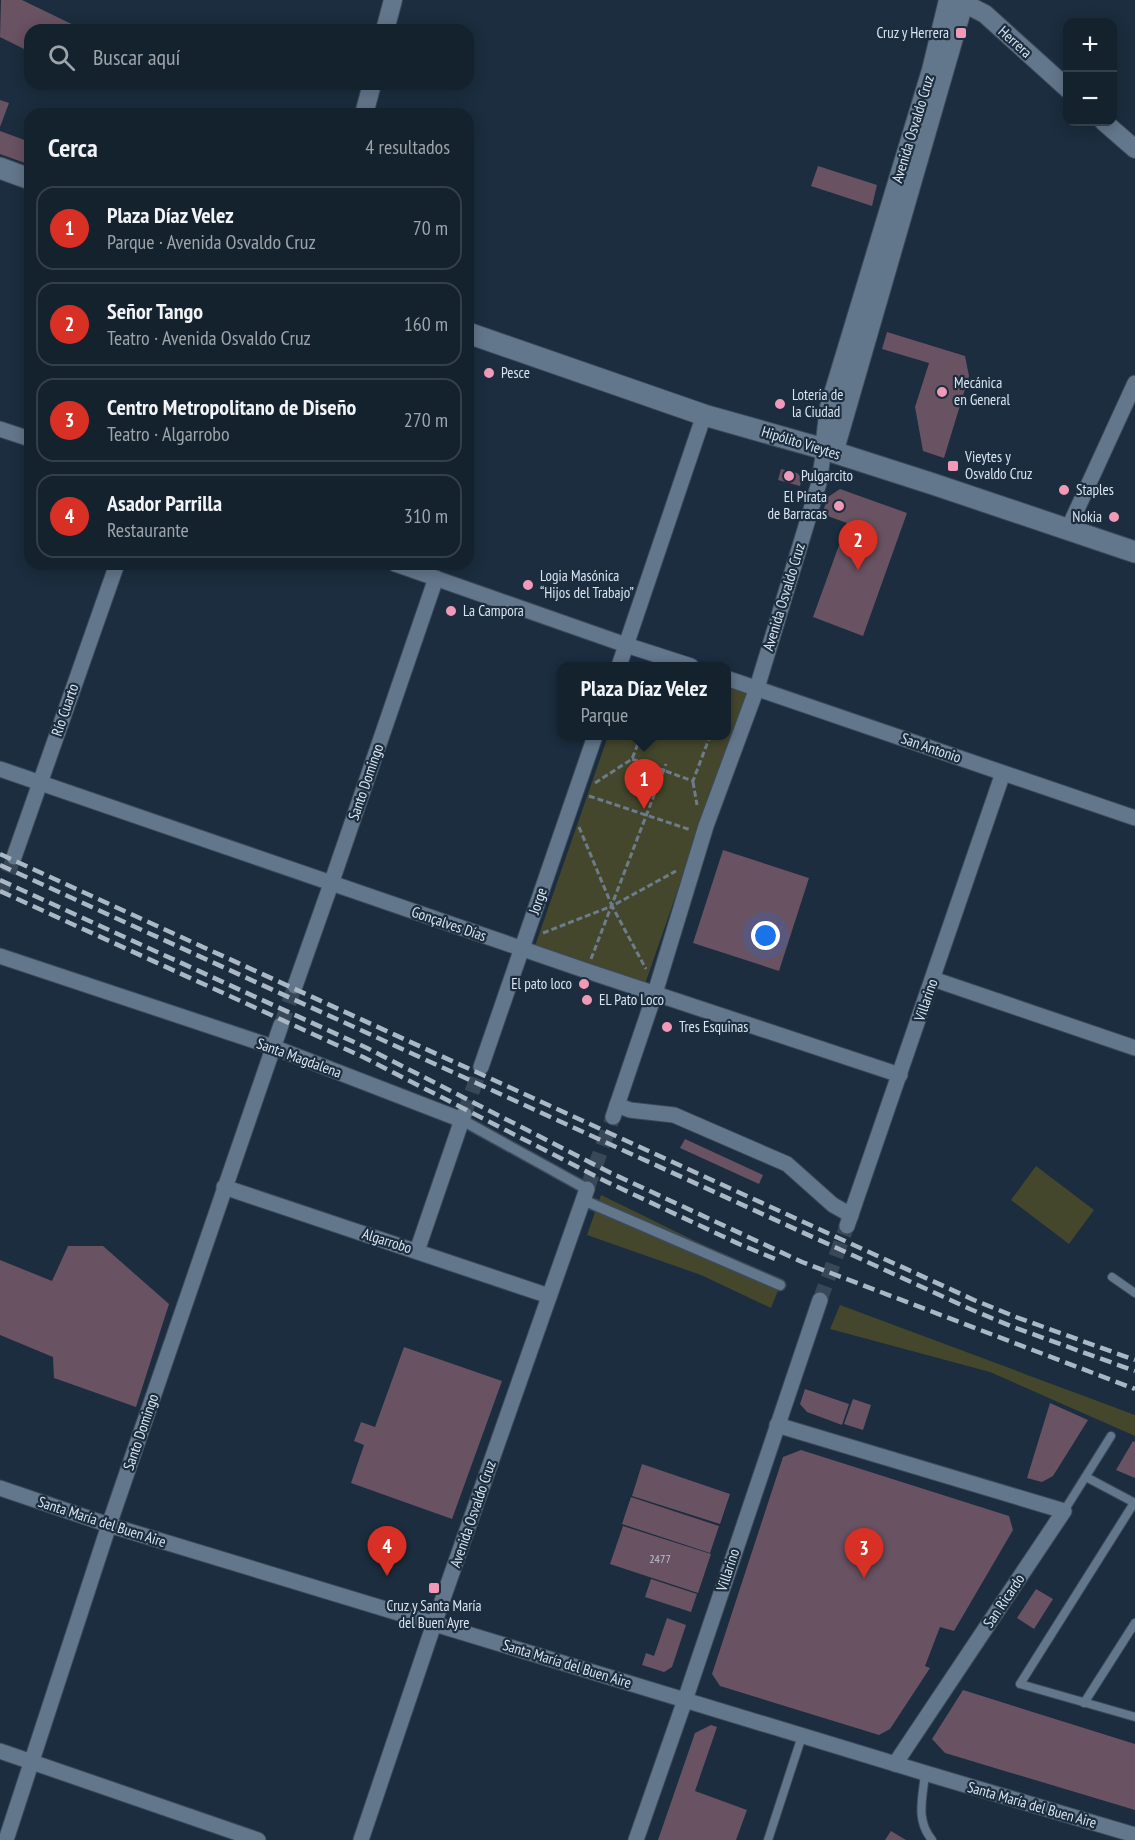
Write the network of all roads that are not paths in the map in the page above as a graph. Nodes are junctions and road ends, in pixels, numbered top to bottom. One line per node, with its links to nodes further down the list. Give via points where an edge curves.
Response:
1 (393, 0): 3 (street)
2 (959, 1): 4 (street, Herrera, via 985,14); 16 (street, Avenida Osvaldo Cruz)
3 (387, 24)
4 (1063, 84)
5 (370, 90): 6 (street)
6 (366, 108)
7 (1109, 126): 8 (street)
8 (1135, 149)
9 (0, 168): 10 (main road)
10 (24, 177)
11 (474, 335): 13 (main road, Hipólito Vieytes)
12 (1135, 383): 17 (street)
13 (704, 415): 16 (main road, Hipólito Vieytes); 22 (street)
14 (0, 429): 15 (street)
15 (24, 437)
16 (829, 451): 17 (main road, Hipólito Vieytes); 26 (street, Avenida Osvaldo Cruz)
17 (1068, 529): 18 (main road, Hipólito Vieytes)
18 (1135, 552)
19 (115, 570): 30 (street, Río Cuarto)
20 (413, 570): 21 (street)
21 (436, 578): 22 (street); 33 (street, Santo Domingo)
22 (626, 645): 23 (street); 24 (street)
23 (620, 662)
24 (679, 662)
25 (731, 680): 26 (street, San Antonio)
26 (756, 687): 29 (street, San Antonio); 38 (street, Avenida Osvaldo Cruz, via 704,834)
27 (593, 740): 34 (street, Jorge)
28 (0, 769): 30 (street, Gonçalves Días)
29 (1003, 773): 31 (street, San Antonio); 36 (street, Villarino)
30 (39, 783): 32 (street, Río Cuarto); 33 (street, Gonçalves Días)
31 (1135, 818)
32 (14, 857)
33 (331, 884): 34 (street, Gonçalves Días); 37 (street, Santo Domingo)
34 (522, 948): 38 (street, Gonçalves Días); 42 (street, Jorge)
35 (0, 956): 40 (street, Santa Magdalena)
36 (933, 979): 41 (street); 43 (street, Villarino)
37 (295, 986)
38 (655, 993): 43 (street, Gonçalves Días); 47 (street, Avenida Osvaldo Cruz, via 615,1111 674,1115 787,1164)
39 (281, 1025): 40 (street, Santo Domingo)
40 (273, 1047): 44 (street, Santa Magdalena); 45 (street, Santo Domingo)
41 (1135, 1048)
42 (481, 1067)
43 (900, 1075): 47 (street, Villarino)
44 (463, 1117): 46 (street, Santa Magdalena); 48 (street)
45 (224, 1187): 48 (street, Algarrobo); 60 (street, Santo Domingo)
46 (585, 1194): 50 (street, Santa Magdalena); 52 (street, Avenida Osvaldo Cruz)
47 (849, 1220)
48 (417, 1251): 52 (street, Algarrobo)
49 (1112, 1277): 51 (lane)
50 (780, 1285)
51 (1135, 1293)
52 (549, 1296): 62 (street, Avenida Osvaldo Cruz)
53 (820, 1300): 54 (street, Villarino)
54 (777, 1425): 59 (street); 63 (street, Villarino)
55 (1112, 1436): 56 (lane, San Ricardo)
56 (1086, 1477): 58 (lane); 59 (lane, San Ricardo)
57 (0, 1488): 60 (street, Santa María del Buen Aire)
58 (1134, 1503): 64 (lane, via 1020,1684)
59 (1064, 1510): 69 (street, San Ricardo)
60 (109, 1525): 62 (street, Santa María del Buen Aire); 68 (street, Santo Domingo)
61 (1135, 1623): 64 (lane)
62 (434, 1624): 63 (street, Santa María del Buen Aire); 74 (street, Avenida Osvaldo Cruz)
63 (685, 1700): 66 (street, Santa María del Buen Aire); 75 (street, Villarino)
64 (1084, 1702): 65 (lane)
65 (1135, 1717)
66 (802, 1736): 69 (street, Santa María del Buen Aire); 76 (lane)
67 (0, 1751): 68 (street)
68 (30, 1761): 72 (street, Santo Domingo); 73 (street)
69 (895, 1764): 70 (street, Santa María del Buen Aire)
70 (925, 1773): 71 (street, Santa María del Buen Aire); 77 (lane, via 921,1816)
71 (1135, 1835)
72 (6, 1840)
73 (258, 1840)
74 (361, 1840)
75 (636, 1840)
76 (768, 1840)
77 (932, 1840)

